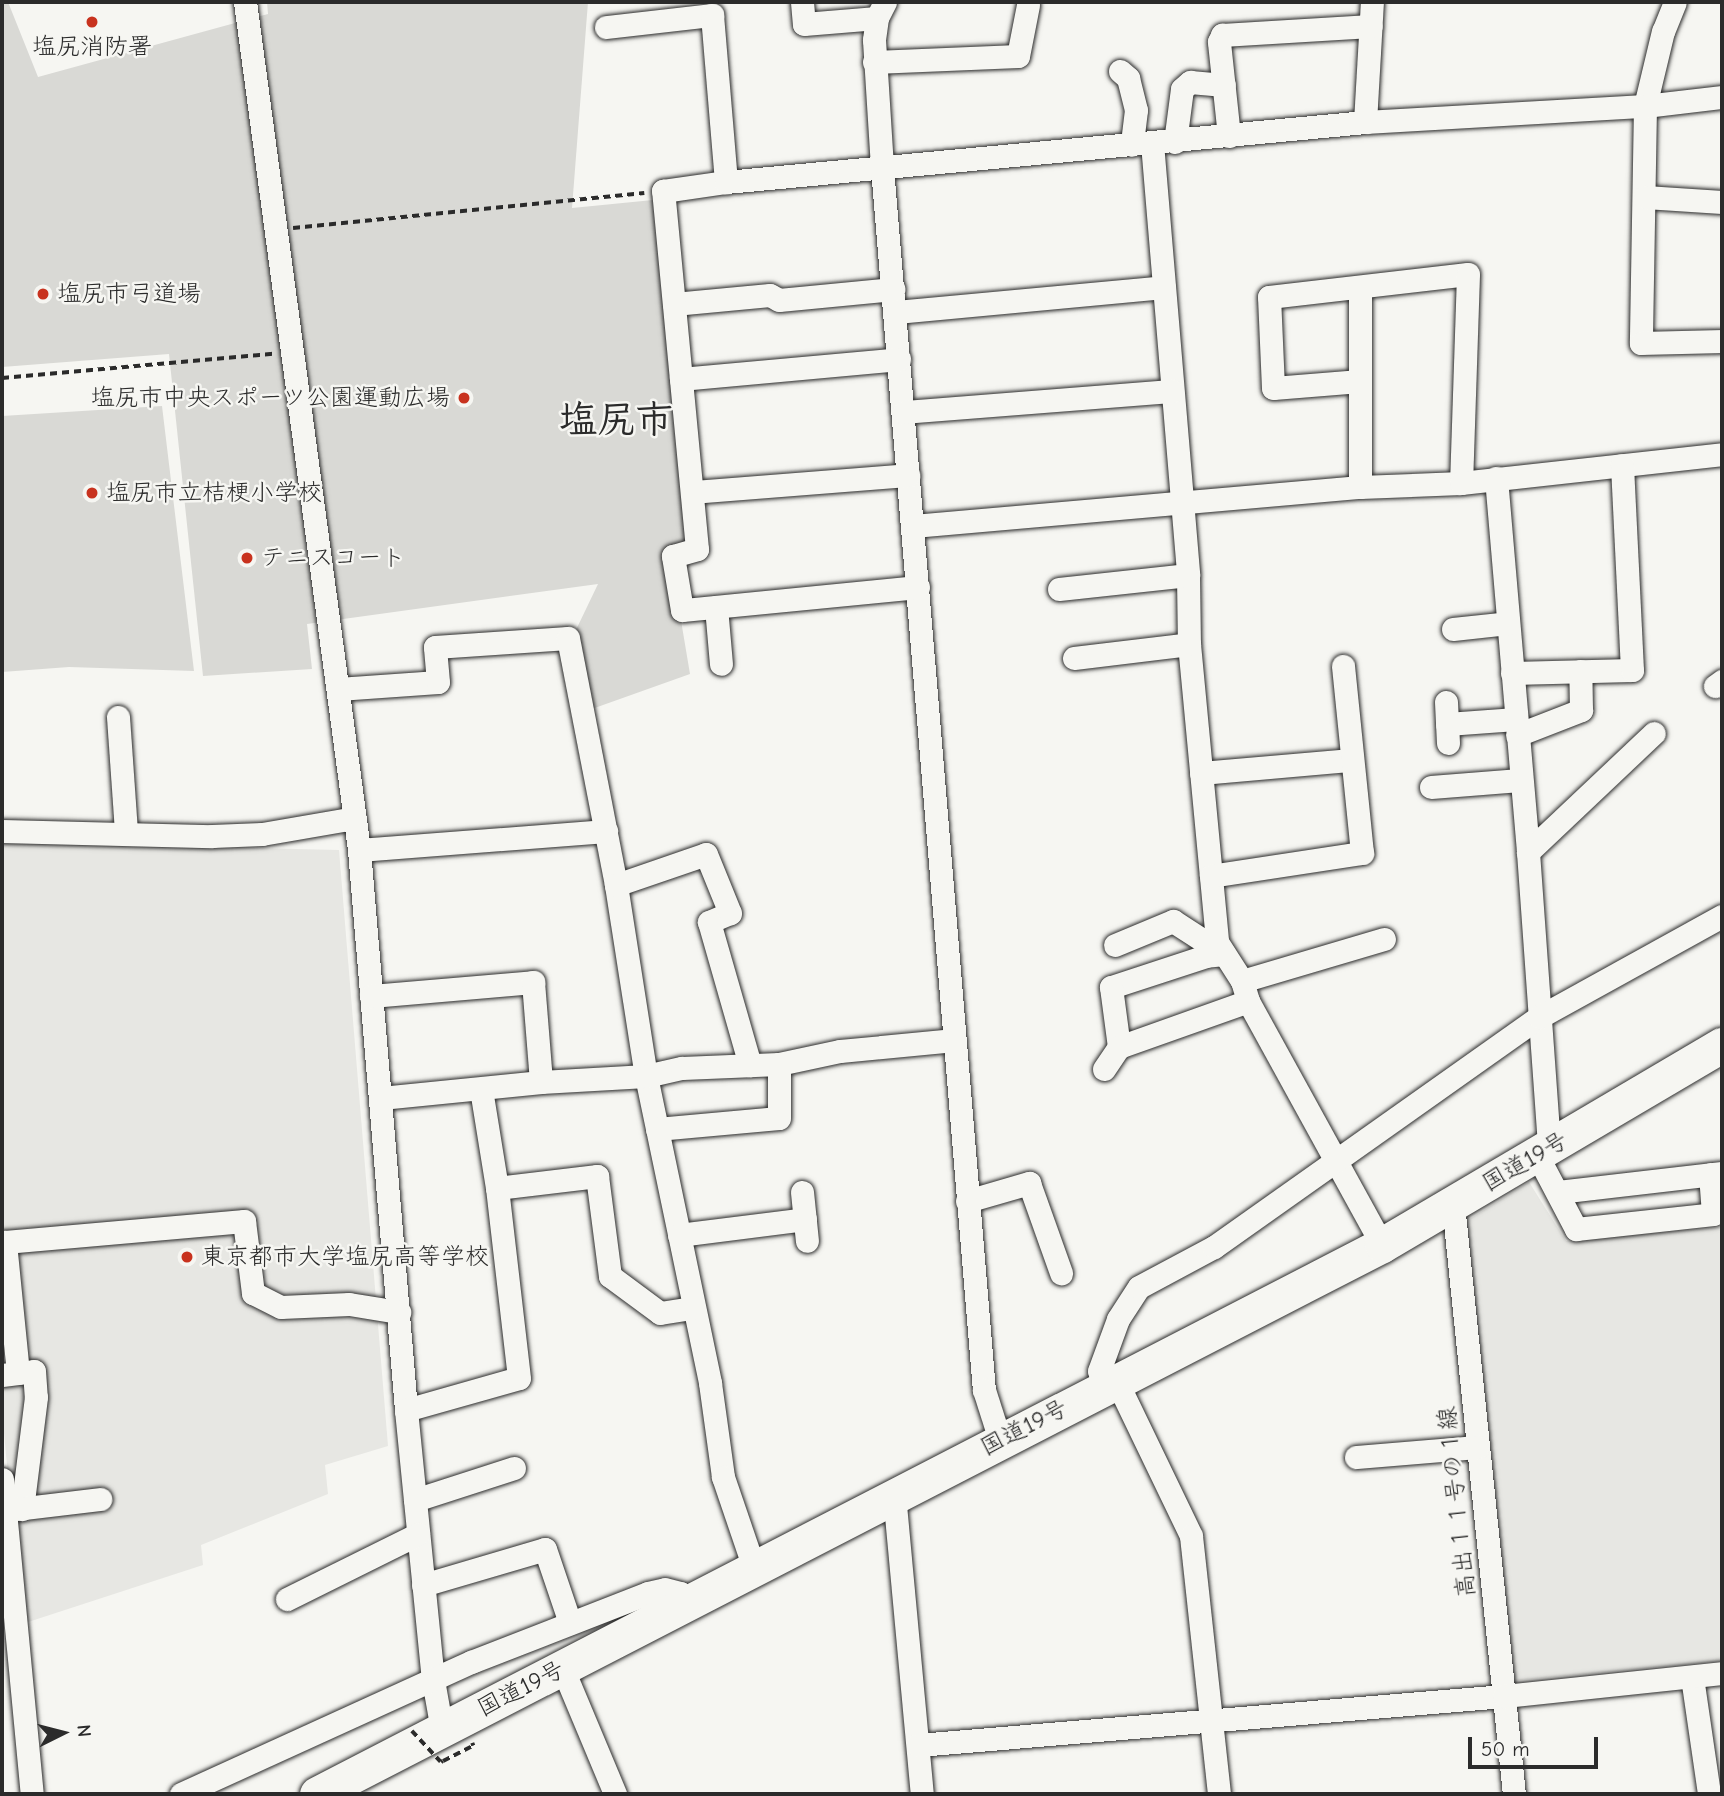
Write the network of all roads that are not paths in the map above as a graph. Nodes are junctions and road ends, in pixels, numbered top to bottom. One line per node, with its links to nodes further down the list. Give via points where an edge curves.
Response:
1 (245, 2): 52 (street)
2 (802, 2): 6 (street, via 804,24)
3 (1372, 2): 7 (street)
4 (1675, 2): 13 (street)
5 (1028, 5): 9 (street, via 1018,57)
6 (881, 10): 9 (street)
7 (1371, 26): 11 (street, via 1222,35); 14 (street)
8 (607, 27): 18 (street, via 712,15)
9 (874, 62): 17 (street)
10 (1121, 71): 16 (street, via 1128,78 1136,110)
11 (1224, 85): 15 (street); 16 (street, via 1191,82 1182,89)
12 (1722, 97): 13 (street)
13 (1645, 106): 14 (street); 19 (street)
14 (1365, 122): 15 (street)
15 (1229, 136): 16 (street)
16 (1153, 143): 17 (street); 21 (street)
17 (882, 168): 18 (street); 23 (street)
18 (726, 182): 24 (street, via 663,191)
19 (1645, 197): 20 (street); 25 (street, via 1641,342)
20 (1722, 202)
21 (1164, 287): 23 (street); 29 (street)
22 (1360, 287): 28 (street); 28 (street, via 1269,297 1273,388); 35 (street, via 1468,274)
23 (895, 300): 24 (street, via 779,300 770,295); 26 (street)
24 (674, 304): 27 (street)
25 (1722, 341)
26 (899, 359): 27 (street); 30 (street)
27 (681, 379): 37 (street)
28 (1360, 381): 36 (street)
29 (1172, 391): 30 (street); 38 (street)
30 (904, 412): 33 (street)
31 (1722, 454): 32 (street)
32 (1622, 465): 34 (street); 50 (street, via 1632,670)
33 (908, 475): 37 (street); 39 (street)
34 (1496, 478): 35 (street); 44 (street)
35 (1461, 483): 36 (street)
36 (1360, 487): 38 (street)
37 (693, 492): 43 (street, via 697,549 673,556 682,610)
38 (1182, 503): 39 (street); 40 (street)
39 (913, 526): 41 (street)
40 (1188, 575): 42 (street); 46 (street)
41 (918, 587): 43 (street); 76 (street)
42 (1059, 589)
43 (716, 607): 48 (street)
44 (1508, 622): 45 (street); 51 (street)
45 (1453, 629)
46 (1189, 645): 47 (street); 58 (street)
47 (1074, 658)
48 (721, 664)
49 (1343, 666): 57 (street)
50 (1580, 671): 51 (street); 55 (street, via 1581,710)
51 (1512, 673): 55 (street)
52 (338, 690): 61 (street); 63 (street, via 438,681 435,647 568,638)
53 (118, 717): 64 (street)
54 (1447, 723): 55 (street)
55 (1517, 727): 59 (street)
56 (1651, 746): 66 (street)
57 (1351, 760): 58 (street); 67 (street, via 1362,853)
58 (1202, 773): 67 (street)
59 (1520, 780): 60 (street); 66 (street)
60 (1431, 787)
61 (355, 818): 64 (street, via 262,834); 65 (street)
62 (2, 831): 64 (street)
63 (606, 831): 65 (street); 68 (street)
64 (126, 832)
65 (359, 850): 74 (street)
66 (1528, 852): 75 (street)
67 (1211, 876): 72 (street, via 1217,942)
68 (616, 885): 80 (street, via 706,854 730,913 709,922); 82 (street)
69 (1722, 916): 75 (street)
70 (1384, 939): 73 (street)
71 (1115, 945): 72 (street, via 1173,921)
72 (1224, 954): 73 (street); 78 (street, via 1111,987)
73 (1245, 991): 78 (street); 88 (street)
74 (371, 996): 83 (street, via 533,982); 85 (street)
75 (1539, 1017): 87 (street, via 1548,1130); 88 (street)
76 (954, 1041): 79 (street, via 840,1051); 93 (street)
77 (1722, 1045): 87 (highway, 国道19号)
78 (1119, 1047): 81 (street)
79 (779, 1064): 80 (street); 86 (street, via 779,1118)
80 (750, 1065): 82 (street, via 682,1068)
81 (1104, 1069)
82 (646, 1076): 83 (street); 86 (street)
83 (541, 1082): 84 (street)
84 (481, 1089): 85 (street); 90 (street)
85 (381, 1098): 99 (street)
86 (657, 1129): 95 (street)
87 (1545, 1151): 92 (street); 94 (highway, 国道19号)
88 (1335, 1162): 96 (street); 101 (street, via 1214,1247 1139,1287 1118,1320 1099,1371)
89 (1716, 1174): 92 (street); 92 (street, via 1713,1214 1576,1229)
90 (497, 1188): 98 (street, via 597,1176 610,1276 660,1313); 102 (street, via 519,1378)
91 (802, 1192): 95 (street, via 806,1230)
92 (1558, 1192)
93 (967, 1201): 97 (street, via 1029,1183); 103 (street, via 984,1390)
94 (1453, 1204): 96 (highway, 国道19号); 104 (street, 高出１１号の１線)
95 (679, 1235): 98 (street)
96 (1382, 1245): 101 (highway, 国道19号)
97 (1061, 1273)
98 (692, 1308): 114 (street, via 710,1383 723,1477)
99 (398, 1312): 100 (street, via 349,1304 281,1307 253,1293 244,1221 5,1242); 102 (street)
100 (10, 1374): 111 (street, via 34,1371 36,1397)
101 (1111, 1385): 103 (highway, 国道19号); 124 (street, via 1191,1536)
102 (406, 1410): 110 (street)
103 (1000, 1440): 108 (highway, 国道19号)
104 (1478, 1447): 105 (street); 123 (street, 高出１１号の１線)
105 (1356, 1457)
106 (514, 1468): 110 (street)
107 (2, 1479): 111 (street)
108 (894, 1494): 114 (highway, 国道19号); 126 (street)
109 (100, 1499): 111 (street)
110 (415, 1500): 112 (street)
111 (13, 1510): 113 (street)
112 (418, 1534): 115 (street); 116 (street)
113 (6, 1553): 128 (street)
114 (754, 1568): 117 (highway, 国道19号)
115 (423, 1585): 118 (street, via 545,1549); 122 (street)
116 (287, 1599)
117 (687, 1604): 118 (street, via 680,1593 665,1590); 119 (highway, 国道19号)
118 (570, 1623): 122 (street)
119 (562, 1667): 125 (highway, 国道19号); 130 (street)
120 (1722, 1673): 121 (street)
121 (1692, 1677): 123 (street); 134 (street)
122 (433, 1679): 125 (street); 129 (street)
123 (1504, 1696): 124 (street); 133 (street, 高出１１号の１線)
124 (1212, 1719): 126 (street); 132 (street)
125 (441, 1736): 127 (highway, 国道19号)
126 (918, 1745): 131 (street)
127 (323, 1793)
128 (32, 1794)
129 (181, 1794)
130 (615, 1794)
131 (922, 1794)
132 (1219, 1794)
133 (1514, 1794)
134 (1709, 1794)

